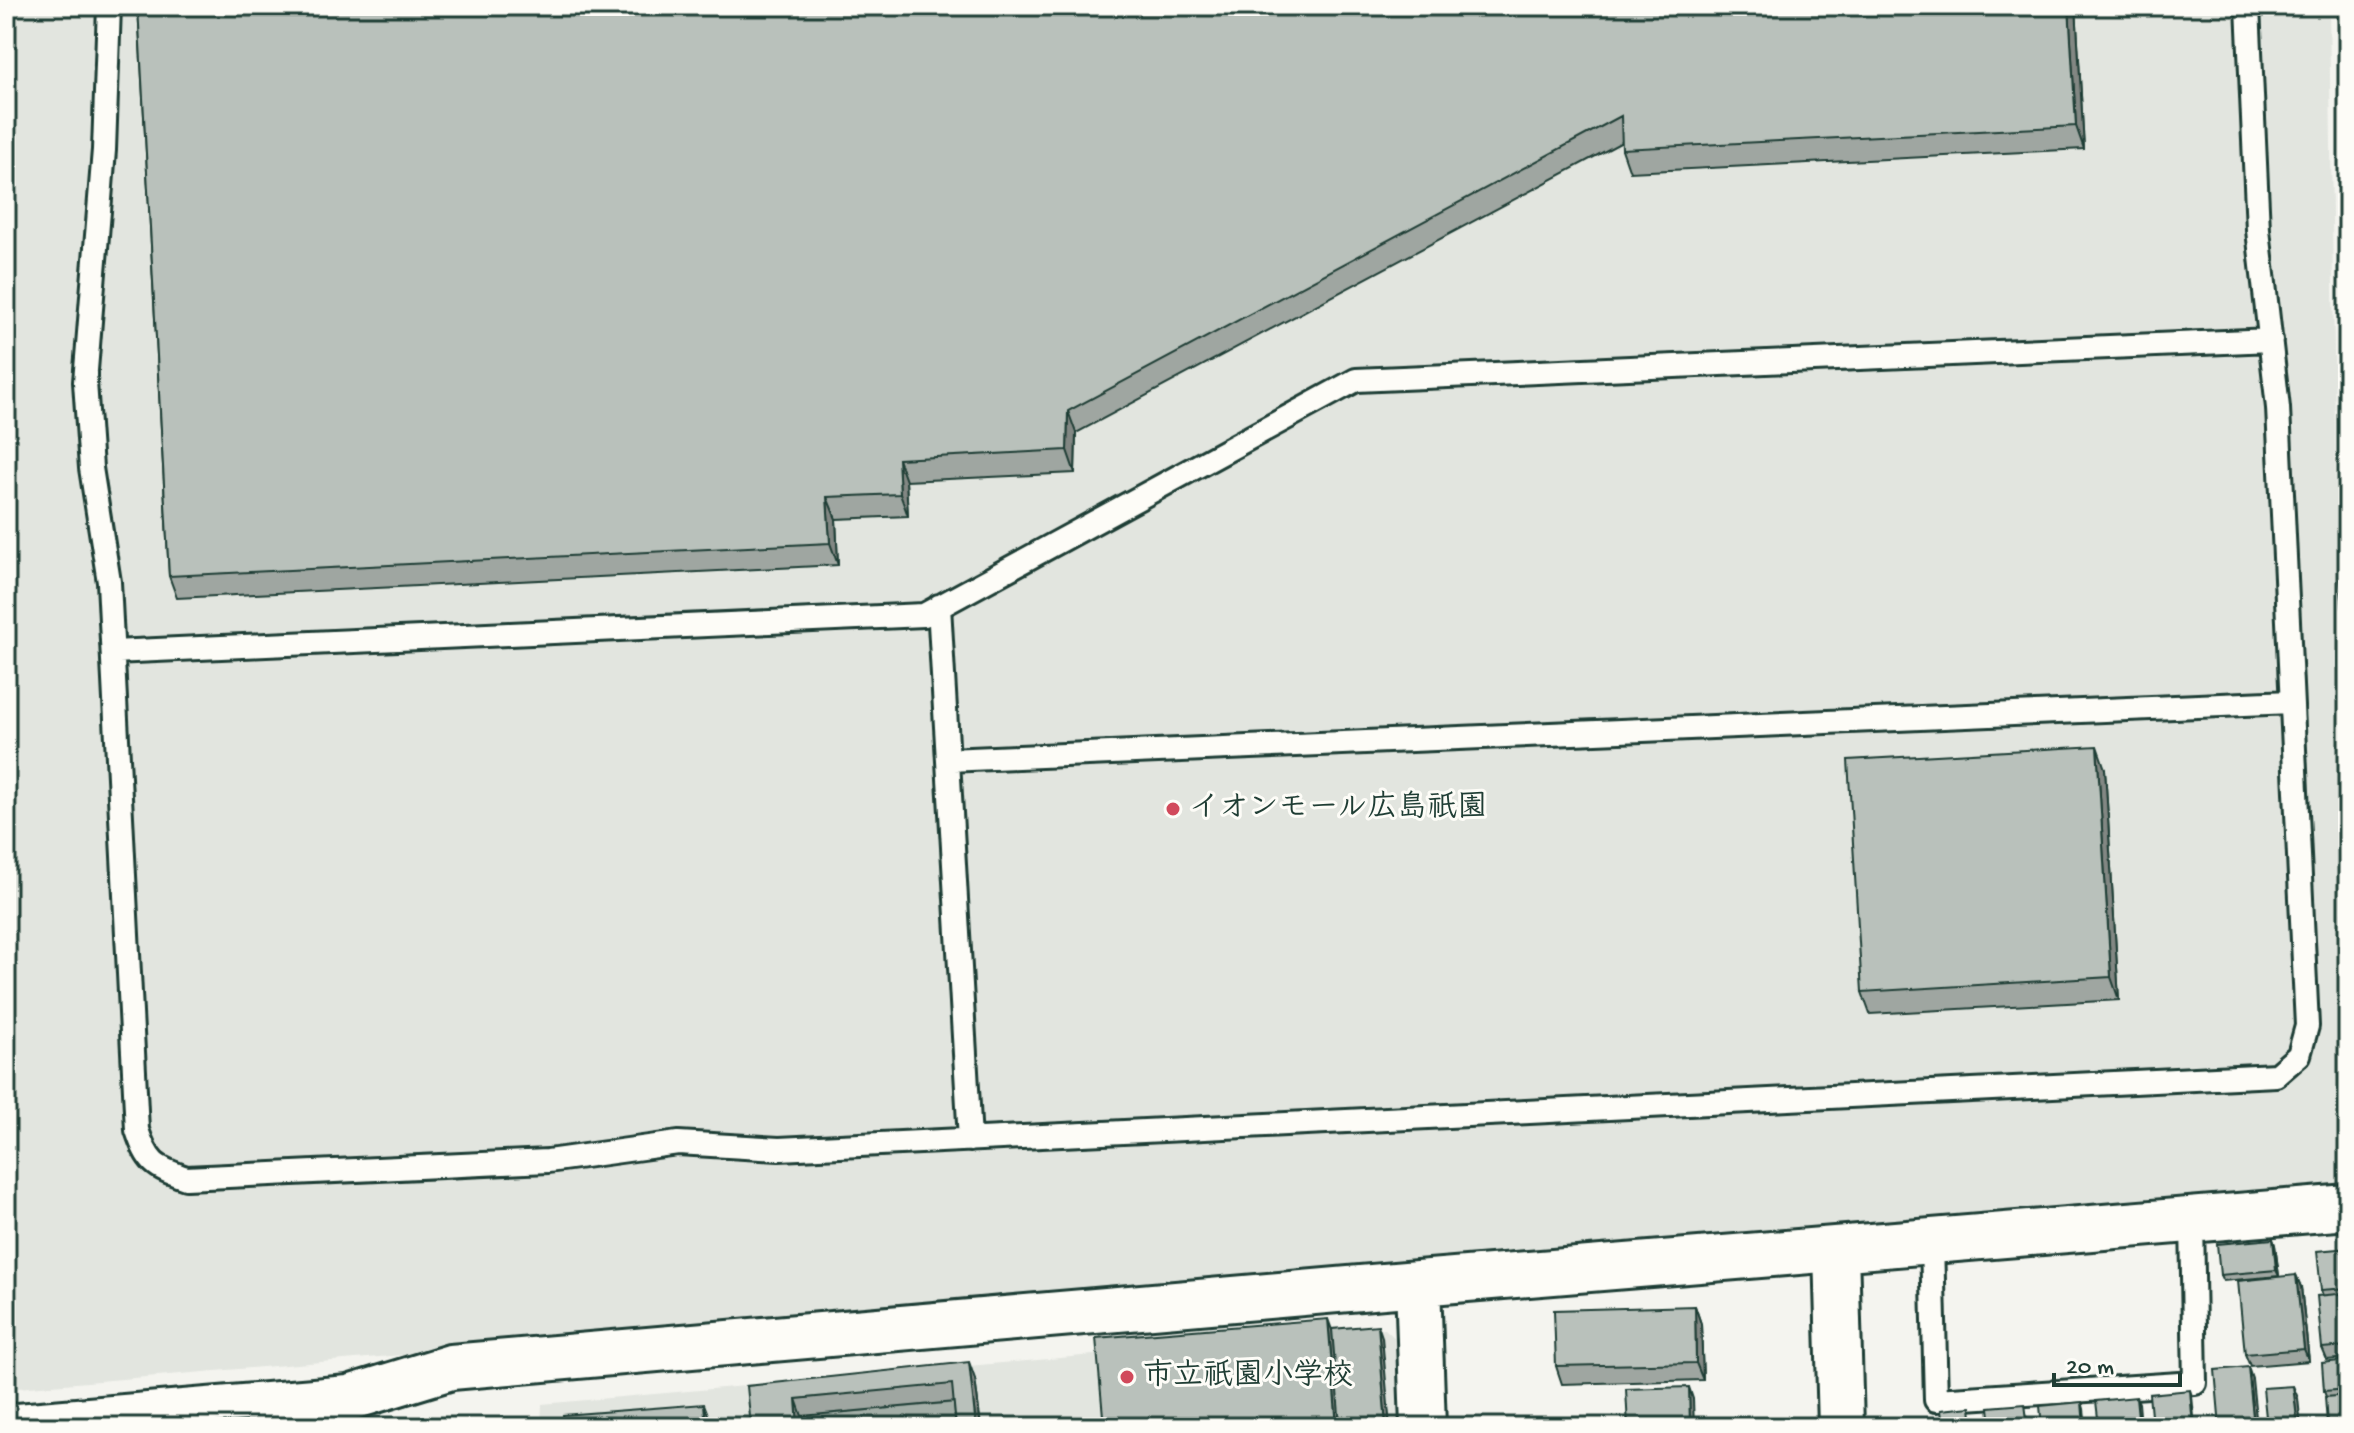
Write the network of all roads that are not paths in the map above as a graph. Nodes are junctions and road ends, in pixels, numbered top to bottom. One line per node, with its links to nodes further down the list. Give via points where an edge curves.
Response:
1 (109, 6): 5 (lane, via 104,150 85,382)
2 (2248, 6): 3 (lane, via 2258,230)
3 (2271, 340): 4 (lane, via 1356,380); 6 (lane)
4 (939, 606): 5 (lane, via 924,615); 7 (lane)
5 (113, 652): 8 (lane, via 137,1130 145,1155 164,1170 186,1178 548,1161 678,1143 779,1149)
6 (2291, 702): 7 (lane); 8 (lane, via 2307,1026 2299,1055 2276,1075)
7 (948, 760): 8 (lane)
8 (970, 1140)
9 (2348, 1207): 10 (street)
10 (2192, 1221): 11 (street); 11 (lane, via 2195,1383 1936,1400)
11 (1932, 1242): 12 (street)
12 (1836, 1250): 13 (street); 16 (street)
13 (1418, 1283): 14 (street, via 451,1367 349,1398); 15 (street)
14 (6, 1427)
15 (1423, 1427)
16 (1841, 1427)

